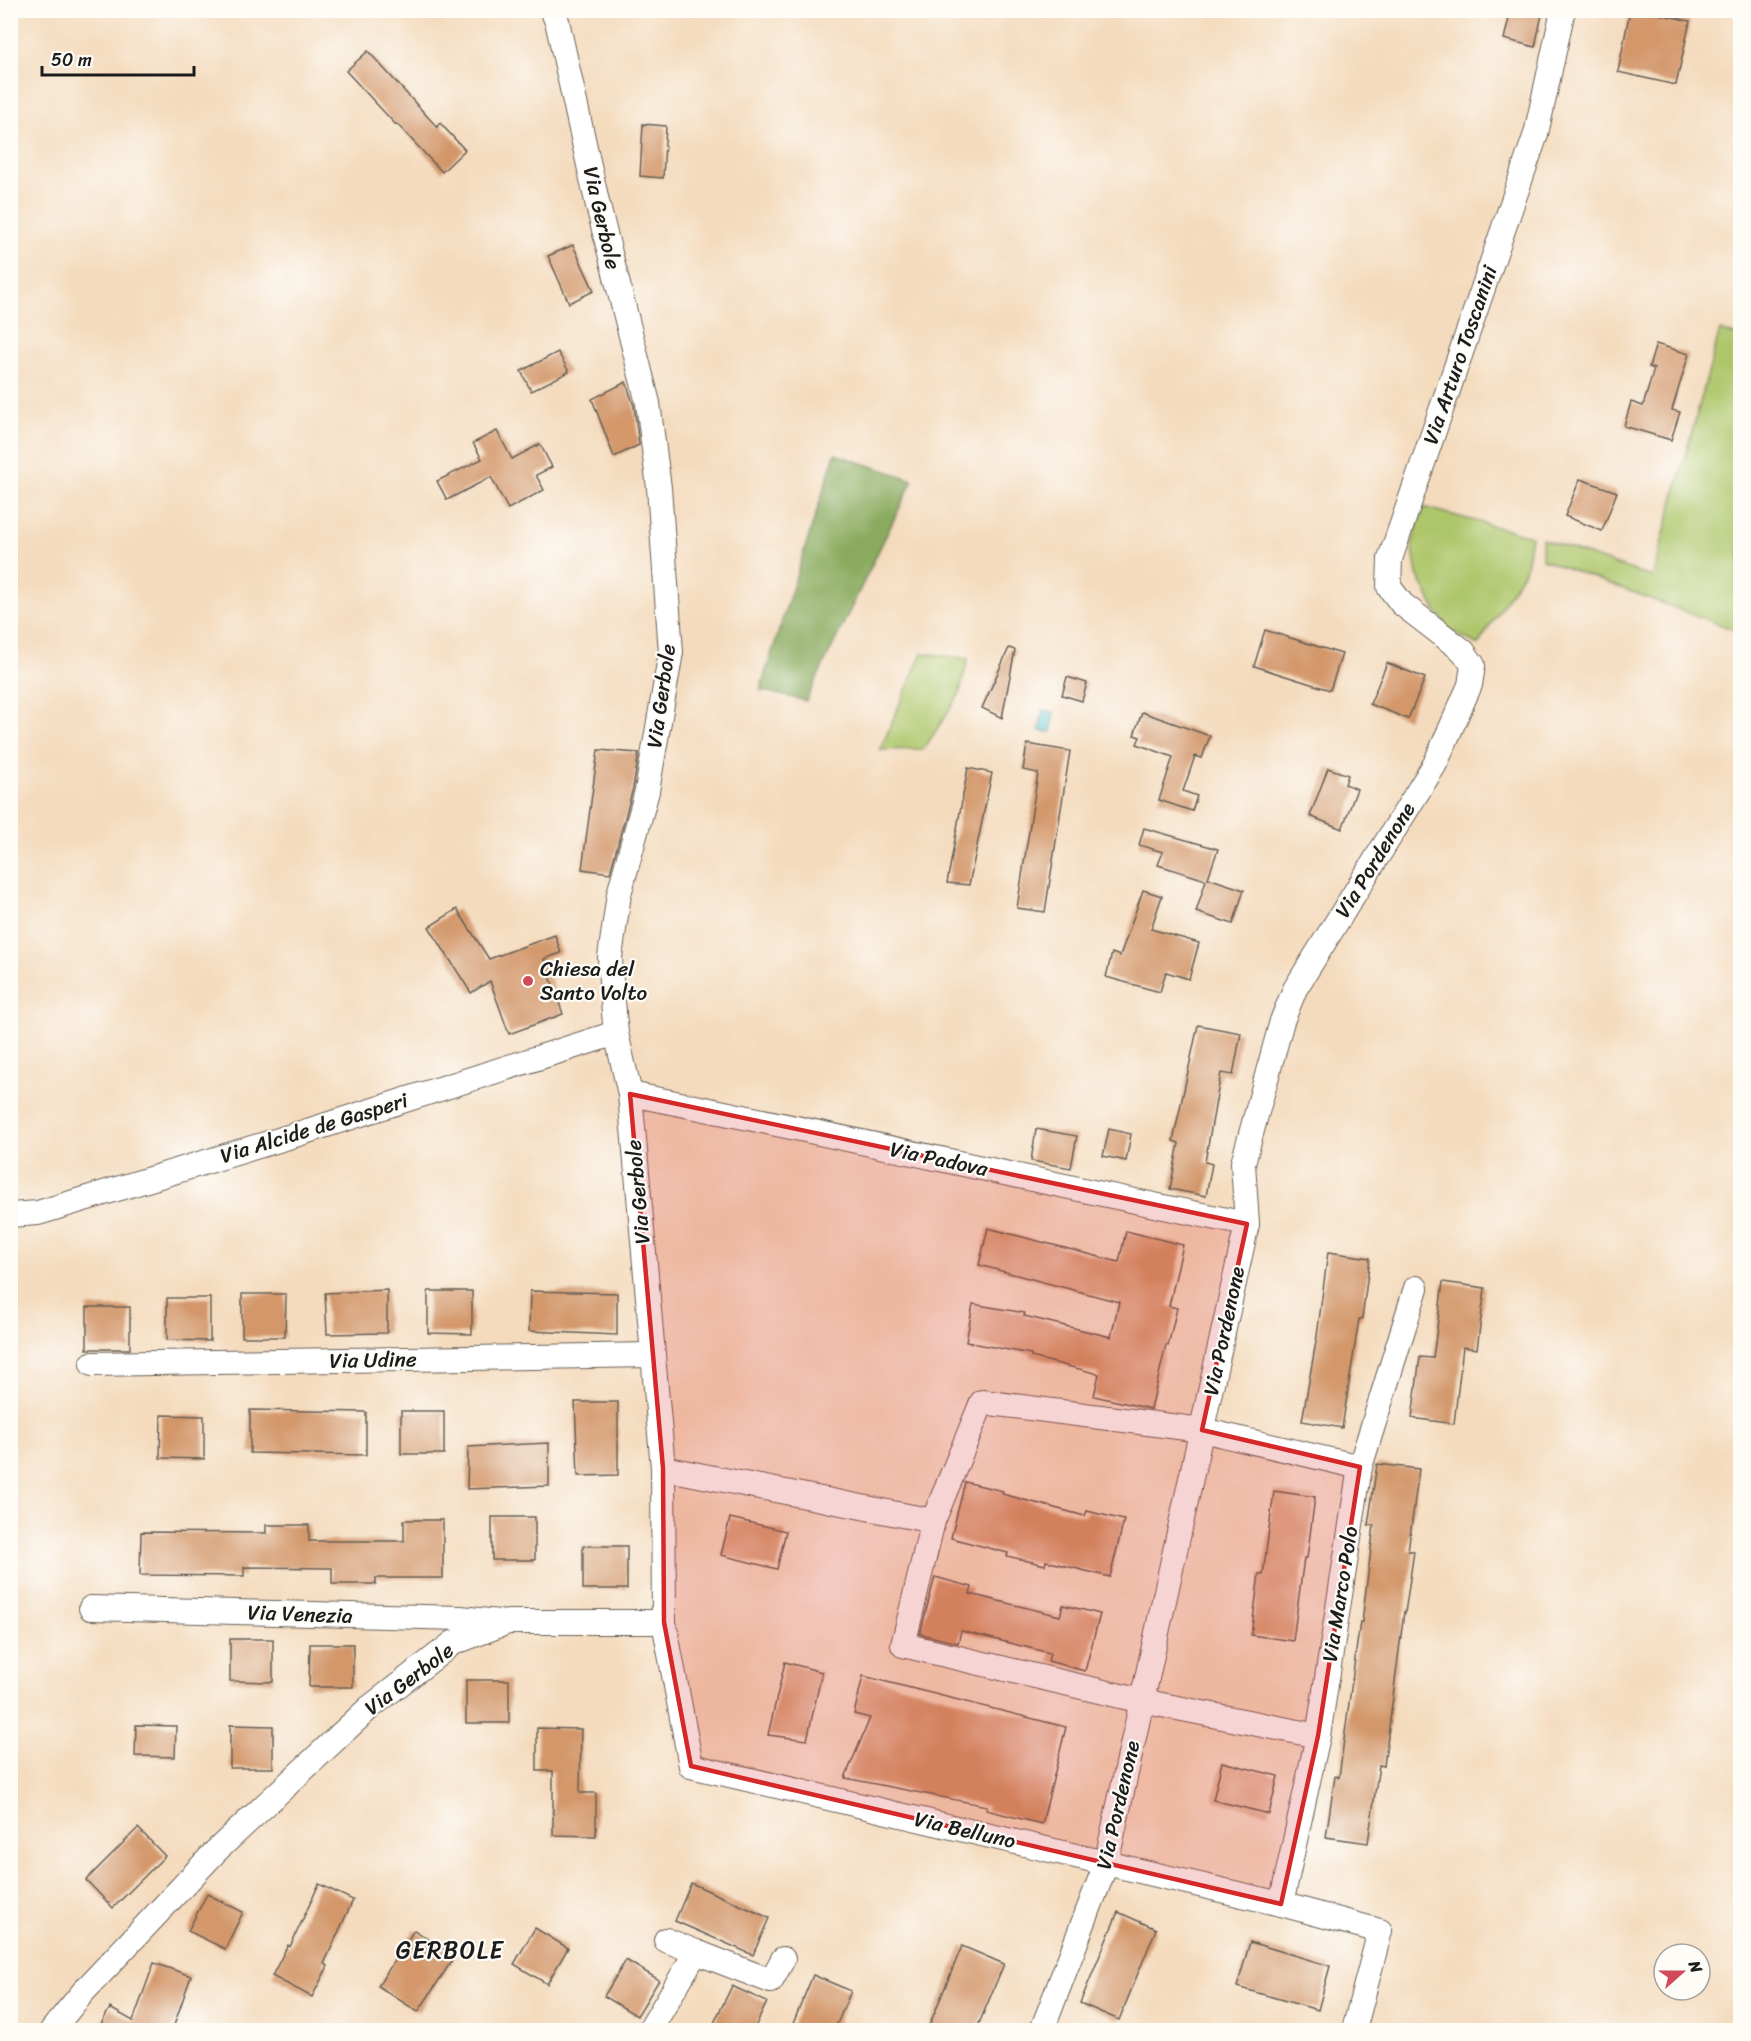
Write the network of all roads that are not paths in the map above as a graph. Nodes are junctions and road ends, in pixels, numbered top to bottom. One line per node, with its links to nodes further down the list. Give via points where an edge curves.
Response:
1 (552, 10): 4 (street, Via Gerbole, via 648,404 659,488 671,652 647,791 620,894 610,957)
2 (1563, 10): 3 (street, Via Arturo Toscanini, via 1536,134 1390,559 1389,586 1402,604 1463,651)
3 (1473, 664): 7 (street, Via Pordenone, via 1470,685 1435,764 1295,989 1282,1021 1243,1164)
4 (616, 1033): 5 (street, Via Gerbole); 6 (street, Via Alcide de Gasperi, via 38,1213)
5 (630, 1094): 7 (street, Via Padova); 9 (street, Via Gerbole)
6 (10, 1215)
7 (1247, 1224): 11 (street, Via Pordenone)
8 (1416, 1288): 12 (street, Via Marco Polo)
9 (653, 1355): 10 (street, Via Udine); 13 (street, Via Gerbole)
10 (92, 1364)
11 (1202, 1430): 12 (street); 14 (street, via 982,1402); 18 (street, Via Pordenone)
12 (1360, 1467): 19 (street, Via Marco Polo)
13 (663, 1468): 14 (street); 17 (street, Via Gerbole)
14 (933, 1521): 18 (street, via 903,1645)
15 (91, 1608): 16 (street, Via Venezia)
16 (508, 1622): 17 (street, Via Gerbole); 25 (street, Via Gerbole, via 453,1643 369,1708 216,1851 84,1991)
17 (664, 1622): 20 (street, Via Belluno, via 691,1766)
18 (1142, 1701): 19 (street); 20 (street, Via Pordenone)
19 (1318, 1736): 21 (street, Via Marco Polo)
20 (1106, 1863): 21 (street, Via Belluno); 27 (street, Via Pordenone)
21 (1281, 1904): 28 (street, Via Belluno, via 1380,1931)
22 (666, 1940): 23 (street)
23 (696, 1952): 24 (street, via 771,1981); 26 (street)
24 (783, 1959)
25 (52, 2031)
26 (650, 2031)
27 (1042, 2031)
28 (1354, 2031)

